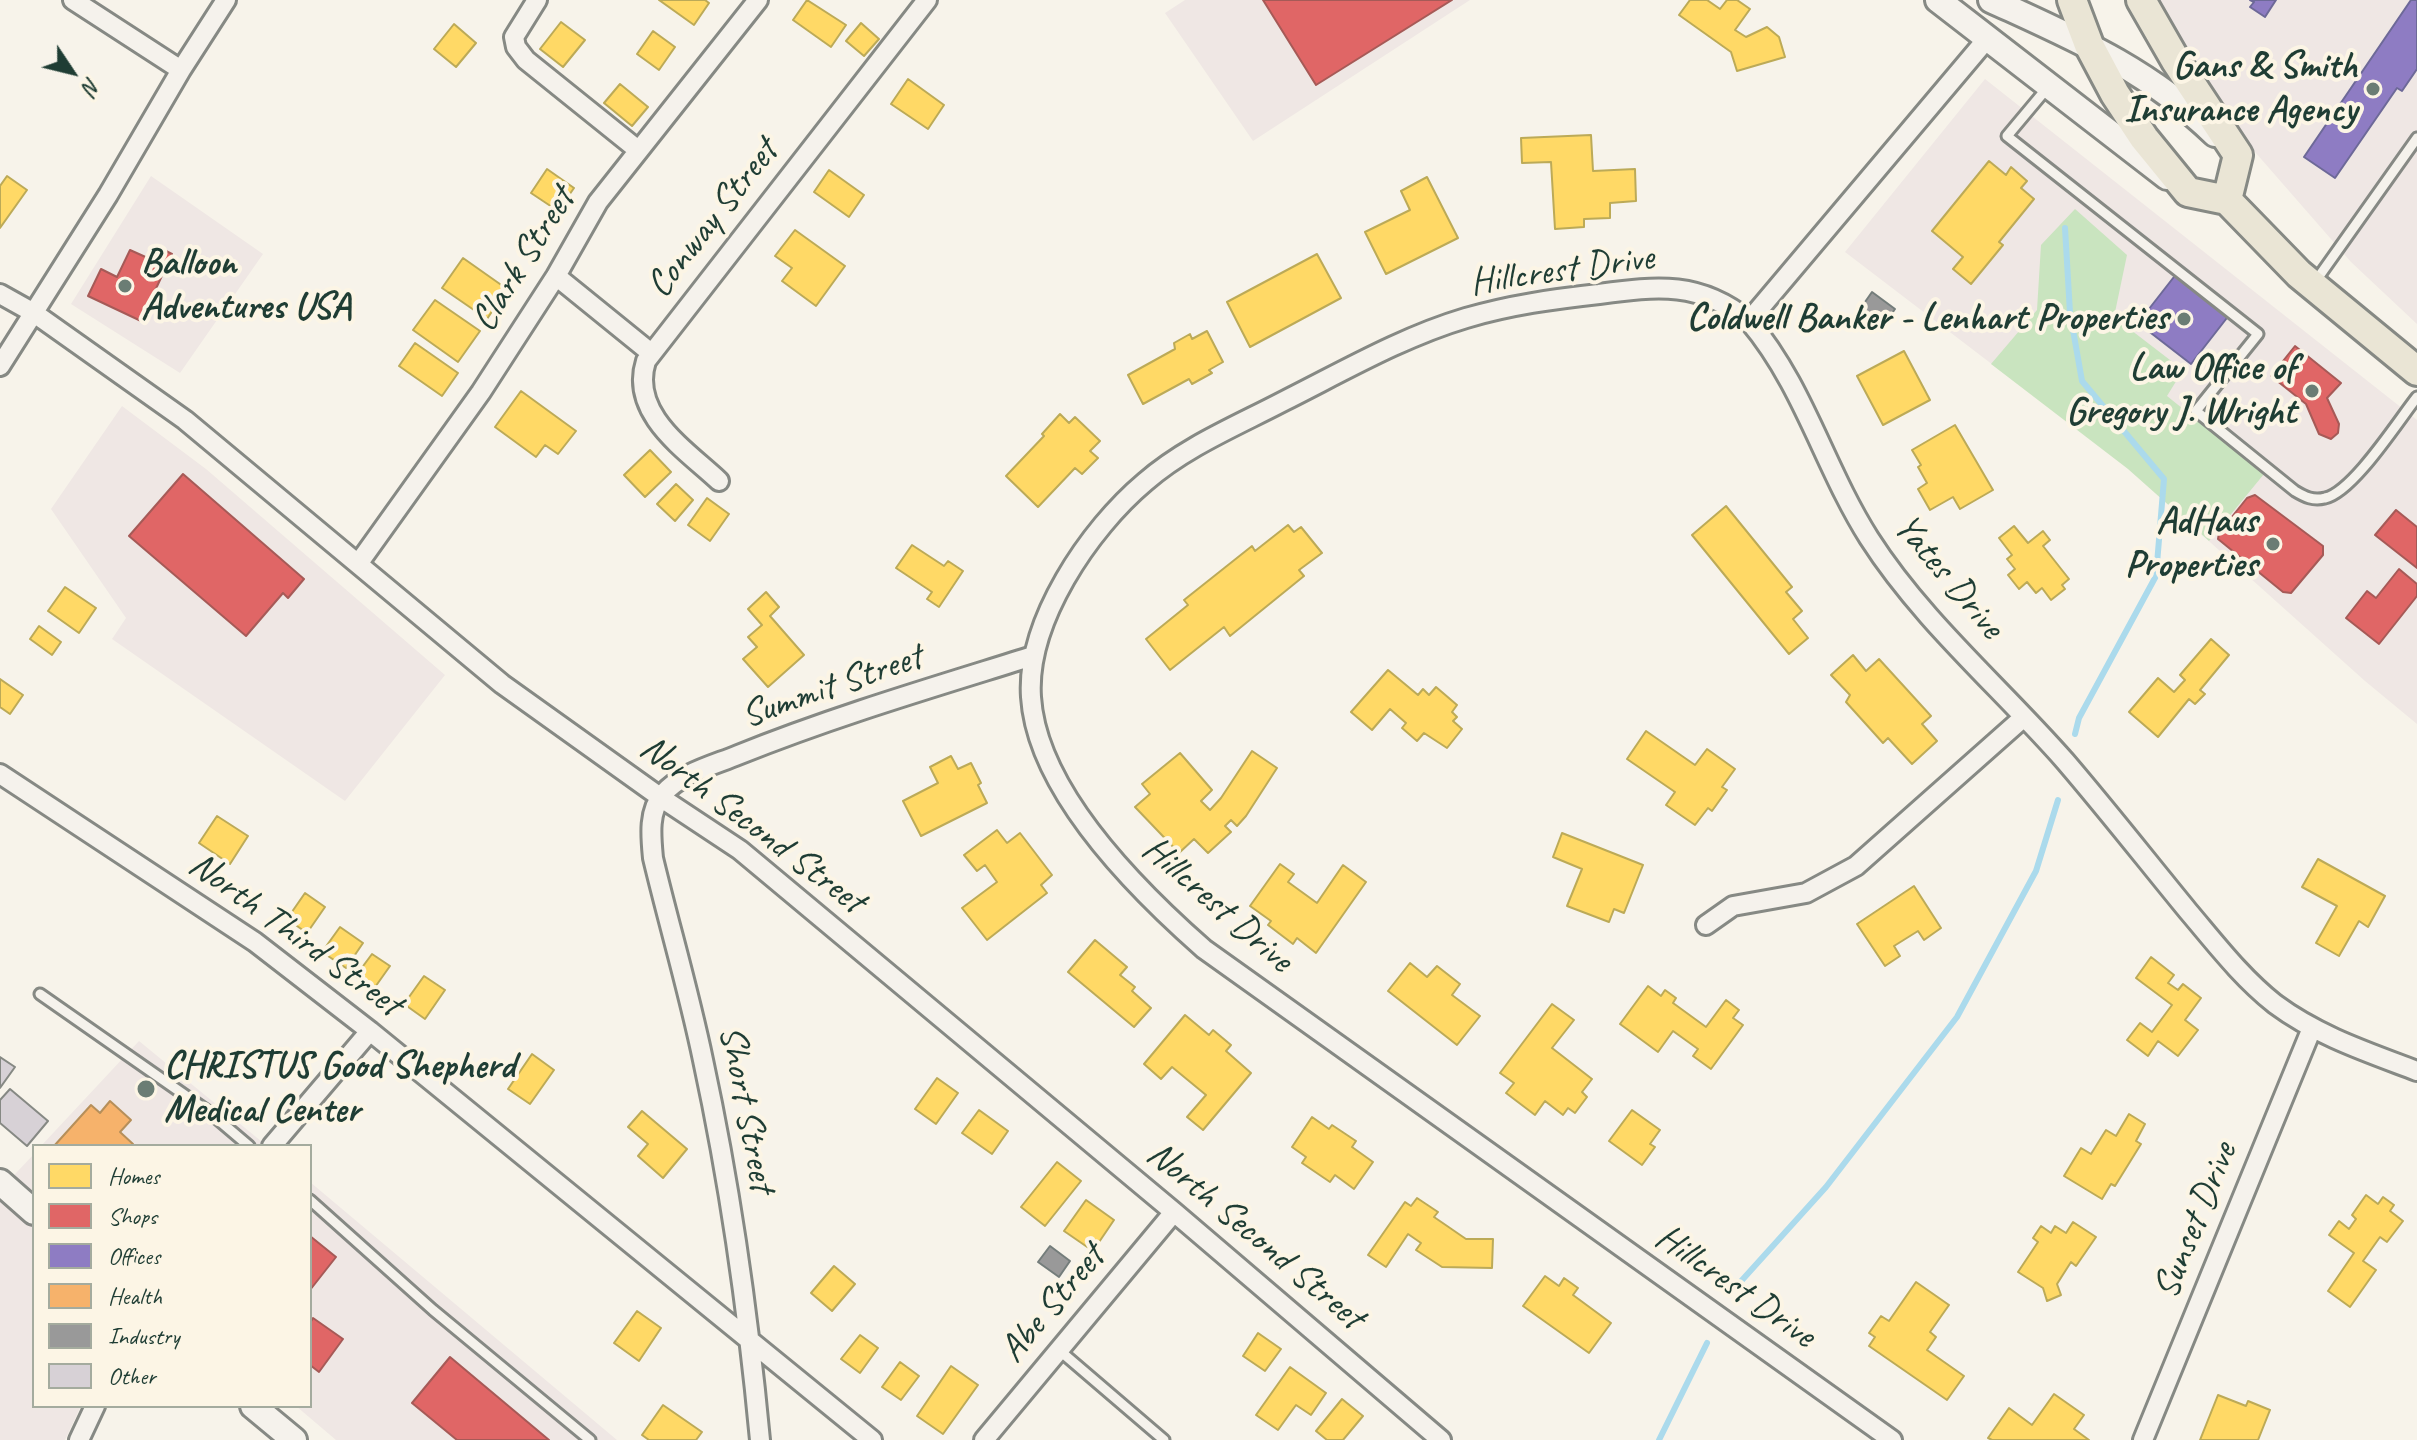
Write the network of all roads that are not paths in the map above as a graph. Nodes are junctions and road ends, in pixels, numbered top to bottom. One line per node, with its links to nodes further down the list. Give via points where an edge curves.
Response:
1 (73, 0): 12 (street)
2 (226, 0): 12 (street)
3 (537, 0): 15 (street, via 514,37 516,47)
4 (758, 0): 15 (street, Clark Street)
5 (927, 0): 24 (street, Conway Street)
6 (1938, 0): 10 (street)
7 (1991, 0): 11 (street)
8 (2072, 0): 11 (main road)
9 (2141, 0): 16 (main road)
10 (1986, 40): 13 (street); 23 (street)
11 (2089, 45): 16 (street, via 2166,91); 17 (main road, via 2130,117)
12 (181, 70): 22 (street)
13 (2048, 87): 17 (street); 27 (lane, via 2007,136 2258,334 2196,411 2295,491 2323,499 2350,483)
14 (2417, 138): 20 (lane)
15 (638, 150): 19 (street, Clark Street, via 590,214)
16 (2238, 155): 18 (main road)
17 (2188, 192): 18 (main road)
18 (2227, 200): 20 (main road)
19 (556, 276): 24 (street); 29 (street, Clark Street)
20 (2313, 285): 26 (main road)
21 (0, 294): 22 (street, North Second Street)
22 (34, 313): 25 (street); 29 (street, North Second Street, via 185,420)
23 (1749, 321): 30 (street, Hillcrest Drive, via 1703,292 1624,291 1506,307 1399,344 1209,439 1145,481 1119,506 1062,585); 31 (street, Yates Drive, via 1780,360 1851,507 1885,562)
24 (651, 353): 28 (street, Conway Street, via 642,387 651,412)
25 (0, 366)
26 (2417, 371)
27 (2417, 397)
28 (719, 481)
29 (358, 564): 33 (street, North Second Street, via 502,684)
30 (1033, 656): 33 (street, Summit Street, via 807,728 682,779); 57 (street, Hillcrest Drive, via 1035,721 1057,778 1100,844 1167,916 1246,981)
31 (2024, 717): 34 (street, via 1856,866 1806,893 1733,906); 36 (street, Yates Drive, via 2235,966)
32 (0, 774): 37 (street, North Third Street, via 233,925)
33 (660, 797): 44 (street, North Second Street, via 740,850); 45 (street, Short Street, via 652,824 653,858 703,1058)
34 (1706, 925)
35 (40, 994): 39 (lane)
36 (2312, 1028): 38 (street, Yates Drive); 58 (street, Sunset Drive)
37 (370, 1031): 40 (street); 45 (street, North Third Street)
38 (2417, 1071)
39 (247, 1144)
40 (274, 1144)
41 (0, 1182): 43 (street)
42 (312, 1202): 51 (lane)
43 (32, 1210)
44 (1174, 1212): 46 (street, Abe Street); 56 (street, North Second Street)
45 (751, 1343): 52 (street, Short Street); 53 (street, North Third Street)
46 (1059, 1350): 54 (street, Abe Street); 55 (lane)
47 (94, 1408): 49 (street)
48 (255, 1408): 50 (street)
49 (79, 1440)
50 (294, 1440)
51 (590, 1440)
52 (760, 1440)
53 (872, 1440)
54 (984, 1440)
55 (1164, 1440)
56 (1441, 1440)
57 (1892, 1440)
58 (2143, 1440)

